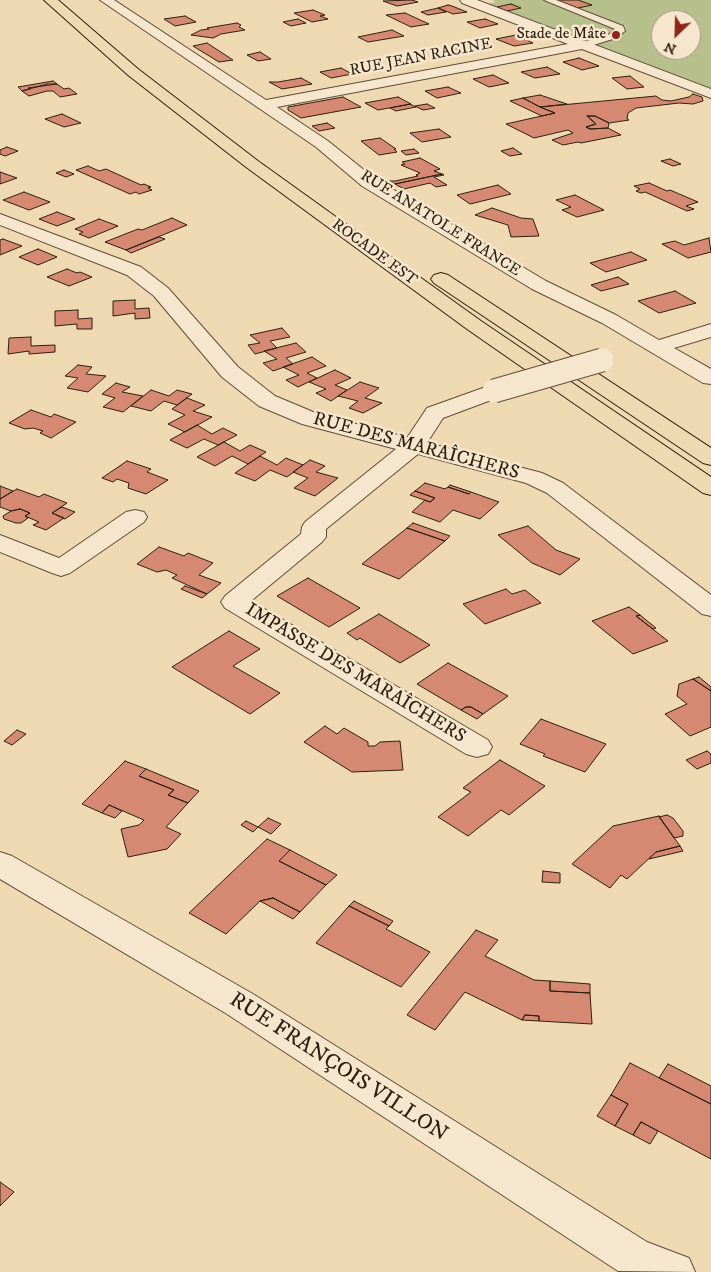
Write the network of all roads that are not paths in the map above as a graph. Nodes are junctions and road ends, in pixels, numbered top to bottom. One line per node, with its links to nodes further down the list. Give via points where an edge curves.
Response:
1 (50, 0): 16 (highway, ROCADE EST, via 133,72 252,164 474,325)
2 (75, 0): 15 (highway, ROCADE EST, via 263,153 418,264)
3 (106, 0): 8 (street, RUE ANATOLE FRANCE)
4 (466, 0): 6 (street)
5 (548, 0): 6 (lane, via 620,28 620,32 613,36)
6 (584, 45): 7 (street); 8 (street, RUE JEAN RACINE)
7 (711, 94)
8 (264, 105): 11 (street, RUE ANATOLE FRANCE, via 322,144 368,182 539,285)
9 (0, 219): 14 (street, RUE DES MARAÎCHERS, via 134,271 161,292 230,372 267,401 310,419)
10 (711, 330): 11 (street)
11 (657, 346): 13 (street, RUE ANATOLE FRANCE)
12 (602, 360): 14 (street, bridge, via 494,391 435,413)
13 (711, 378)
14 (413, 447): 19 (street, RUE DES MARAÎCHERS, via 534,478 555,488); 20 (street, IMPASSE DES MARAÎCHERS, via 314,527 313,537 234,602)
15 (711, 458)
16 (704, 483)
17 (134, 517): 18 (street, via 60,568)
18 (0, 543)
19 (711, 608)
20 (477, 747)
21 (0, 864): 22 (street, RUE FRANÇOIS VILLON, via 240,1004 633,1257)
22 (674, 1272)

